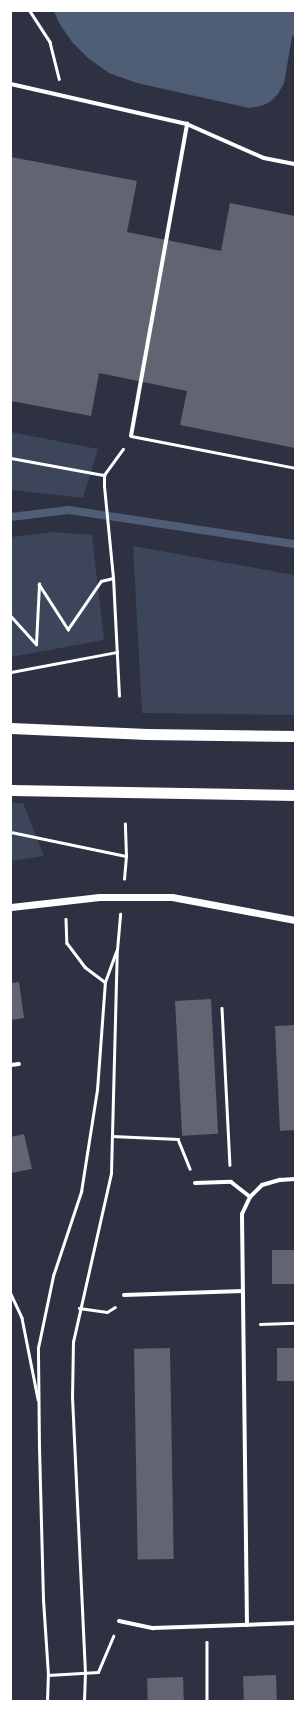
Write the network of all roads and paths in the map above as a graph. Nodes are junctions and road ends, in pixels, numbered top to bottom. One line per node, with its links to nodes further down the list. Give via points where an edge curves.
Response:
1 (30, 11): 3 (path, via 50,42)
2 (11, 84): 3 (street)
3 (61, 96): 4 (street)
4 (187, 124): 5 (street, via 264,158); 6 (street)
5 (295, 164)
6 (131, 436): 8 (lane); 9 (path)
7 (11, 458): 9 (path)
8 (295, 468)
9 (104, 475): 10 (path)
10 (113, 578): 11 (path, via 101,581 68,628 39,584 36,644); 12 (path)
11 (11, 616)
12 (117, 652): 13 (path); 14 (path)
13 (11, 672)
14 (119, 696)
15 (11, 728): 16 (highway, via 147,734)
16 (295, 736)
17 (11, 790): 18 (highway)
18 (295, 795)
19 (11, 832): 20 (path)
20 (126, 856)
21 (64, 900): 22 (street); 23 (street, via 99,897 172,897); 24 (path, via 67,943 85,967)
22 (11, 907)
23 (295, 920)
24 (105, 982): 28 (path, via 117,950); 39 (path, via 96,1090 81,1192 53,1276 38,1348)
25 (222, 1008): 30 (path)
26 (19, 1064): 27 (street)
27 (11, 1065)
28 (112, 1136): 31 (path, via 178,1139); 36 (path, via 111,1173)
29 (295, 1179): 32 (street, via 262,1185)
30 (231, 1182): 31 (street); 32 (street)
31 (195, 1183)
32 (250, 1197): 33 (street, via 242,1214)
33 (243, 1291): 35 (street); 38 (street)
34 (11, 1294): 39 (path, via 22,1318)
35 (124, 1295): 36 (path, via 114,1310 107,1312)
36 (79, 1308): 44 (path, via 73,1342 72,1398)
37 (295, 1323): 38 (path)
38 (243, 1324): 42 (street)
39 (39, 1405): 45 (path, via 43,1600)
40 (119, 1621): 43 (street, via 154,1628); 44 (path, via 98,1672)
41 (295, 1623): 42 (street)
42 (246, 1625): 43 (street)
43 (207, 1626): 48 (path)
44 (85, 1673): 45 (path); 47 (path)
45 (48, 1675): 46 (path)
46 (47, 1701)
47 (84, 1701)
48 (207, 1701)

